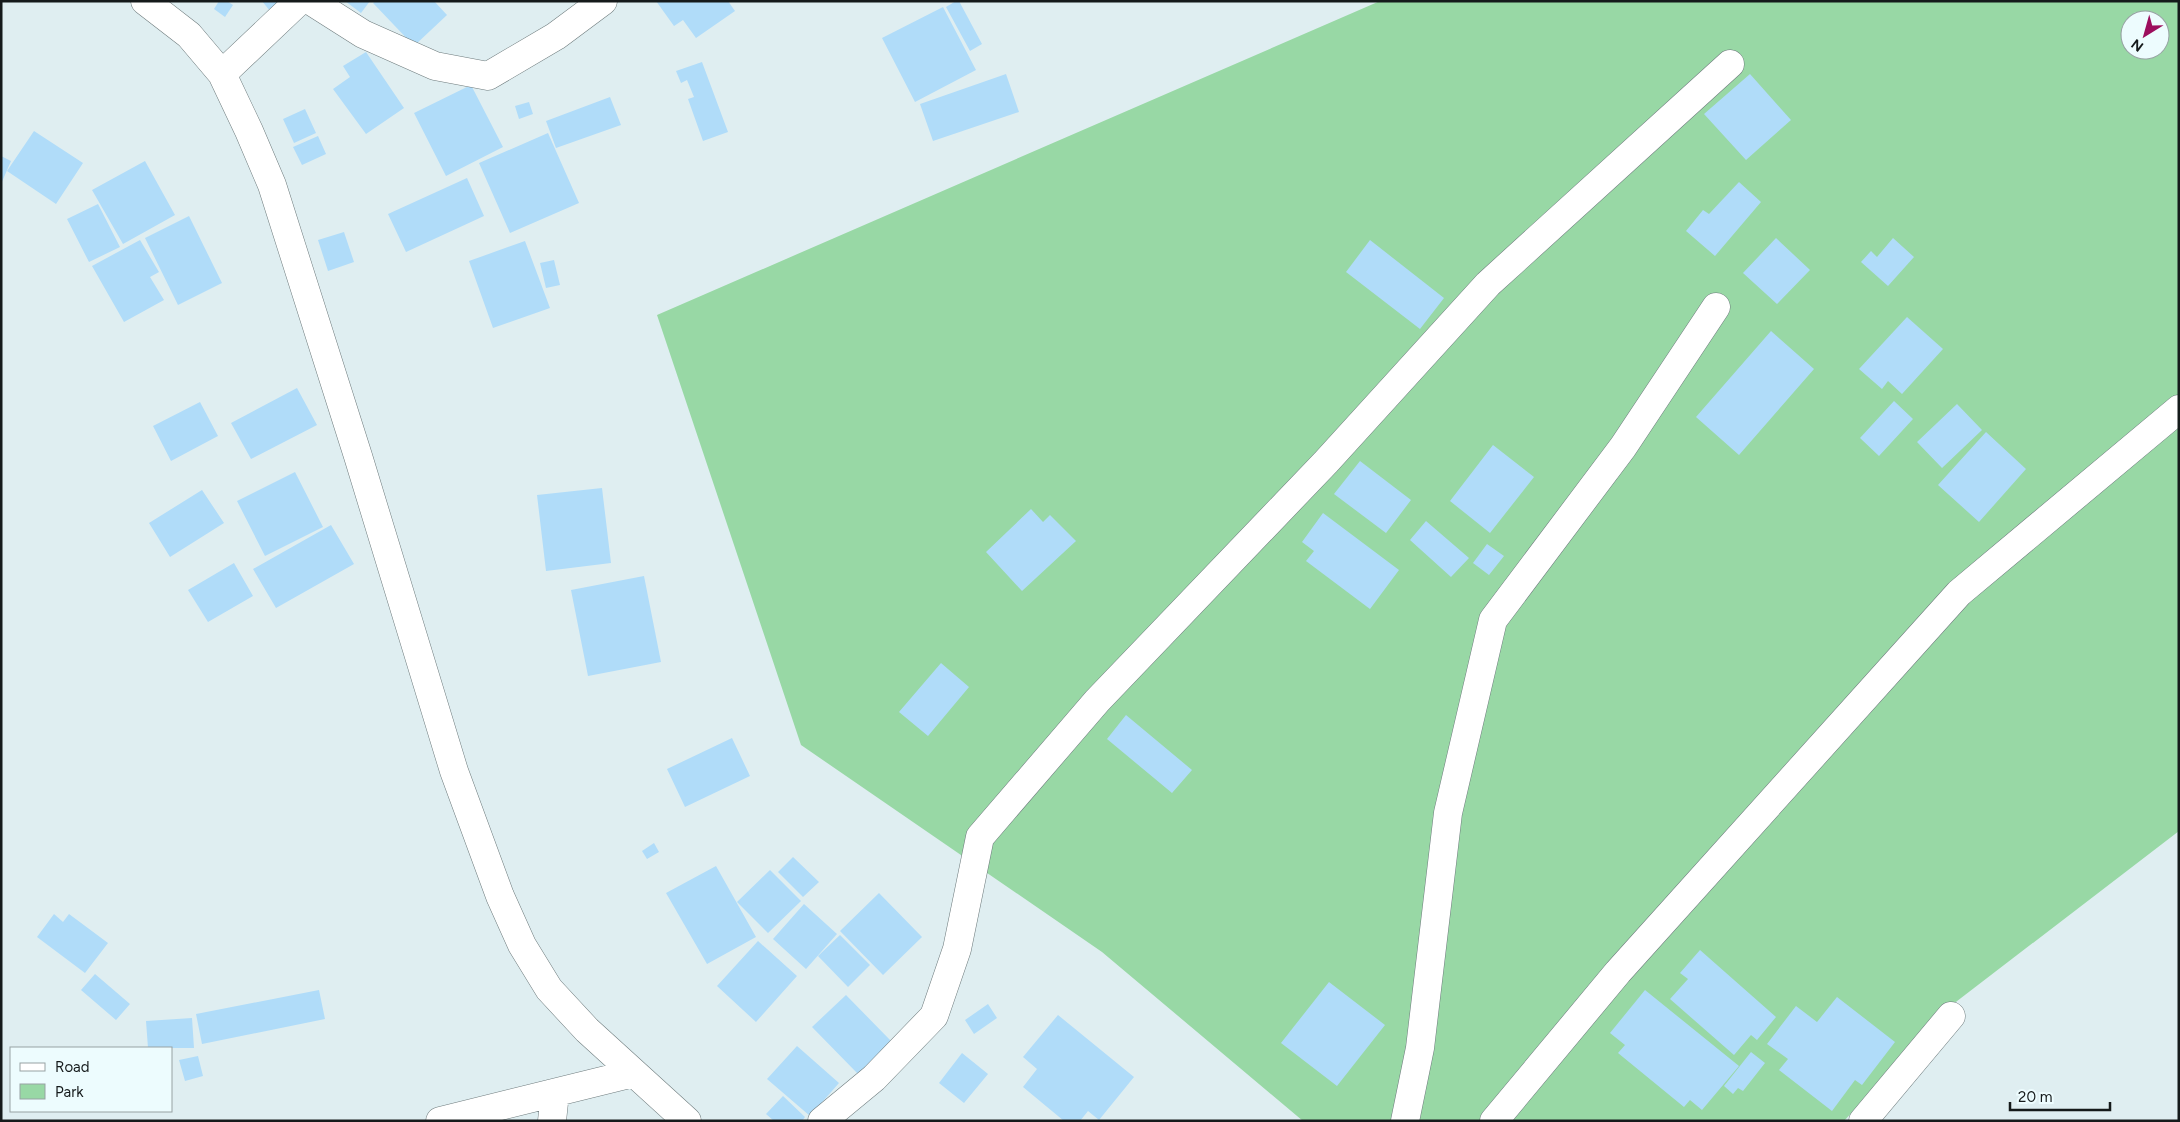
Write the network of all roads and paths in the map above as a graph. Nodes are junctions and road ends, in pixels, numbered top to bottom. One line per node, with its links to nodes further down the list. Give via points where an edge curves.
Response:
1 (145, 1): 6 (street, via 189,35)
2 (299, 1): 6 (street)
3 (311, 1): 4 (street, via 363,34 435,66 488,76 556,36)
4 (603, 1)
5 (1730, 64): 15 (street, via 1488,284 1326,462 1097,701 980,837 957,950 934,1016 874,1078)
6 (222, 74): 10 (street, via 272,186 454,771 500,896 522,945 549,989)
7 (1716, 307): 16 (street, via 1623,447 1493,620 1448,814 1420,1048)
8 (2179, 409): 17 (street, via 1959,593 1618,972)
9 (1951, 1016): 18 (street)
10 (634, 1073): 11 (street); 14 (street)
11 (555, 1093): 12 (street); 13 (street)
12 (440, 1121)
13 (552, 1121)
14 (687, 1121)
15 (822, 1121)
16 (1405, 1121)
17 (1494, 1121)
18 (1863, 1121)

